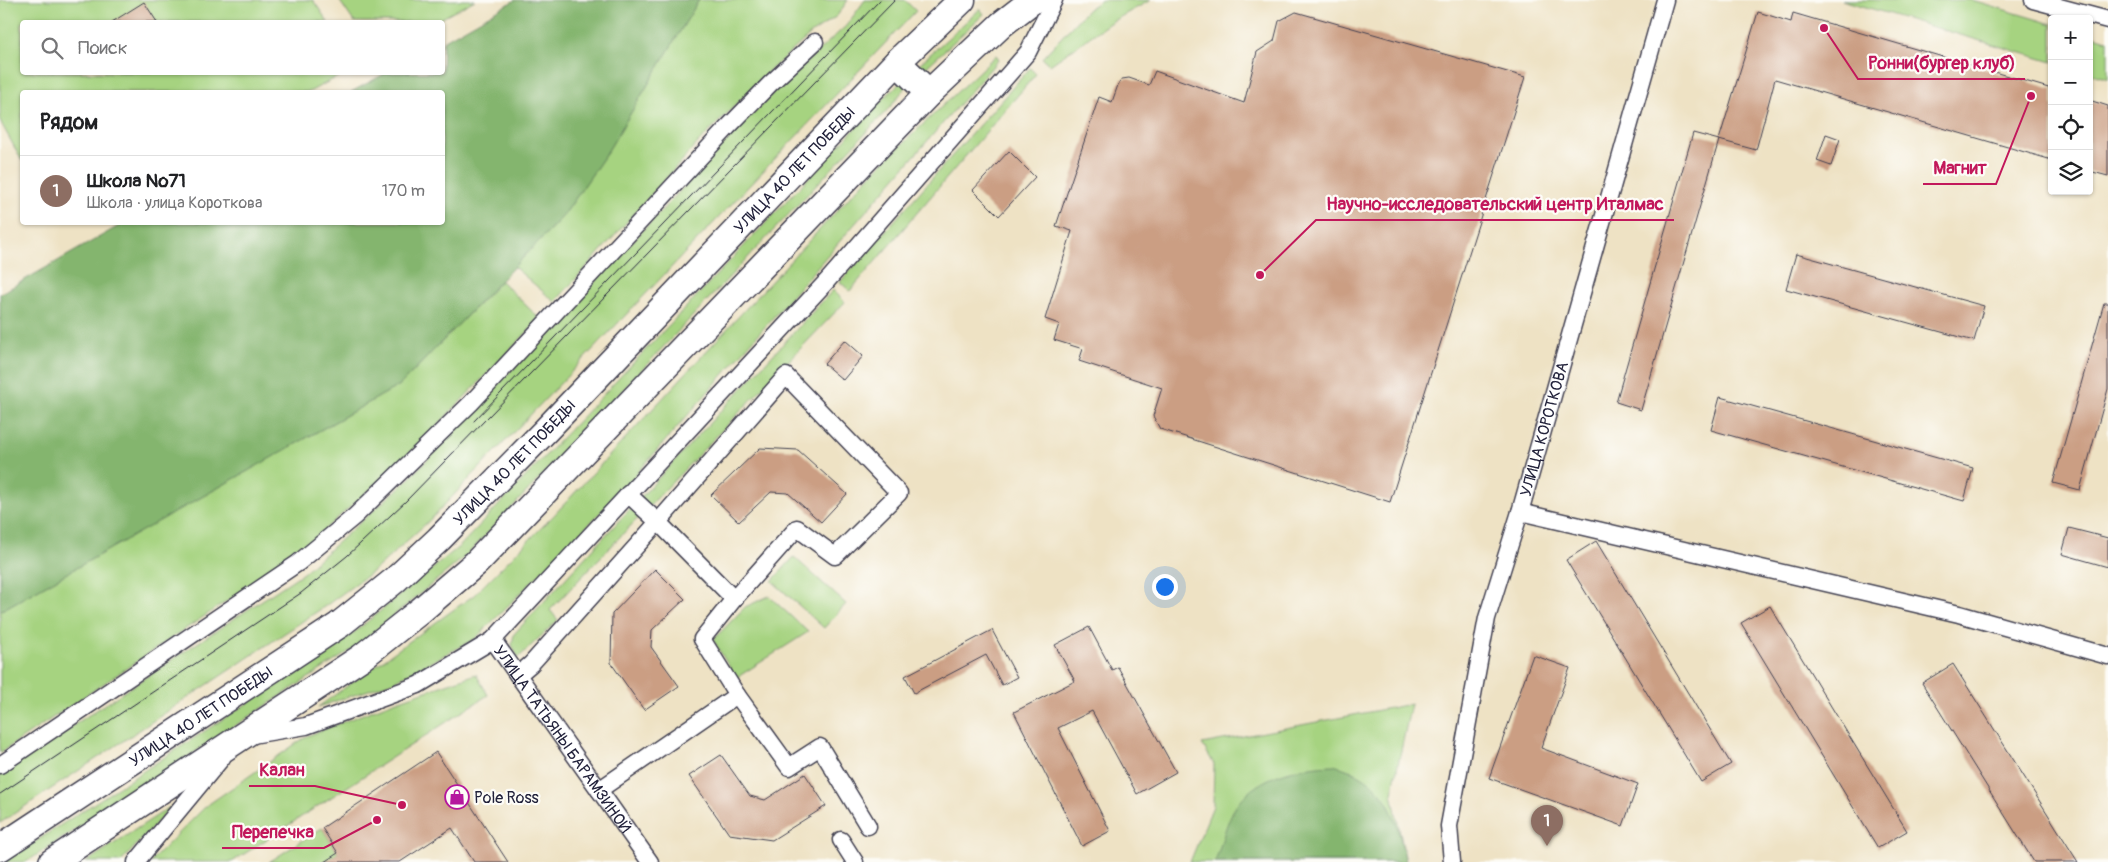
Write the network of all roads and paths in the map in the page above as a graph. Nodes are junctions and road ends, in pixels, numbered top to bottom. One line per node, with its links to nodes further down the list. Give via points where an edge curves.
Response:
1 (962, 0): 8 (main road, УЛИЦА 40 ЛЕТ ПОБЕДЫ)
2 (1034, 0): 9 (main road, via 1002,24)
3 (1054, 0): 10 (street, via 1028,52 827,281)
4 (1666, 0): 11 (street, УЛИЦА КОРОТКОВА)
5 (2033, 0): 6 (street)
6 (2108, 20)
7 (815, 42): 19 (street, via 770,84 471,403 355,516 298,563)
8 (897, 62): 9 (main road); 23 (main road, УЛИЦА 40 ЛЕТ ПОБЕДЫ, via 547,429 395,580 339,625)
9 (929, 93): 18 (main road, via 476,563 362,657)
10 (628, 494): 12 (street); 14 (street)
11 (1520, 512): 15 (street, via 1959,614); 28 (street, УЛИЦА КОРОТКОВА, via 1487,618 1475,679 1449,826)
12 (658, 522): 13 (street); 13 (street, via 786,376 899,493 834,556 797,528); 16 (street)
13 (734, 599): 17 (street, via 702,639)
14 (492, 640): 16 (street, УЛИЦА ТАТЬЯНЫ БАРАМЗИНОЙ); 18 (street, via 418,685 306,726)
15 (2108, 656)
16 (518, 675): 20 (street, УЛИЦА ТАТЬЯНЫ БАРАМЗИНОЙ)
17 (737, 695): 20 (street); 21 (street, via 789,766 820,747)
18 (239, 737): 24 (main road); 25 (street)
19 (0, 765)
20 (599, 790): 26 (street, УЛИЦА ТАТЬЯНЫ БАРАМЗИНОЙ)
21 (868, 826)
22 (841, 840): 27 (street)
23 (0, 848)
24 (52, 862)
25 (136, 862)
26 (650, 862)
27 (855, 862)
28 (1452, 862)

